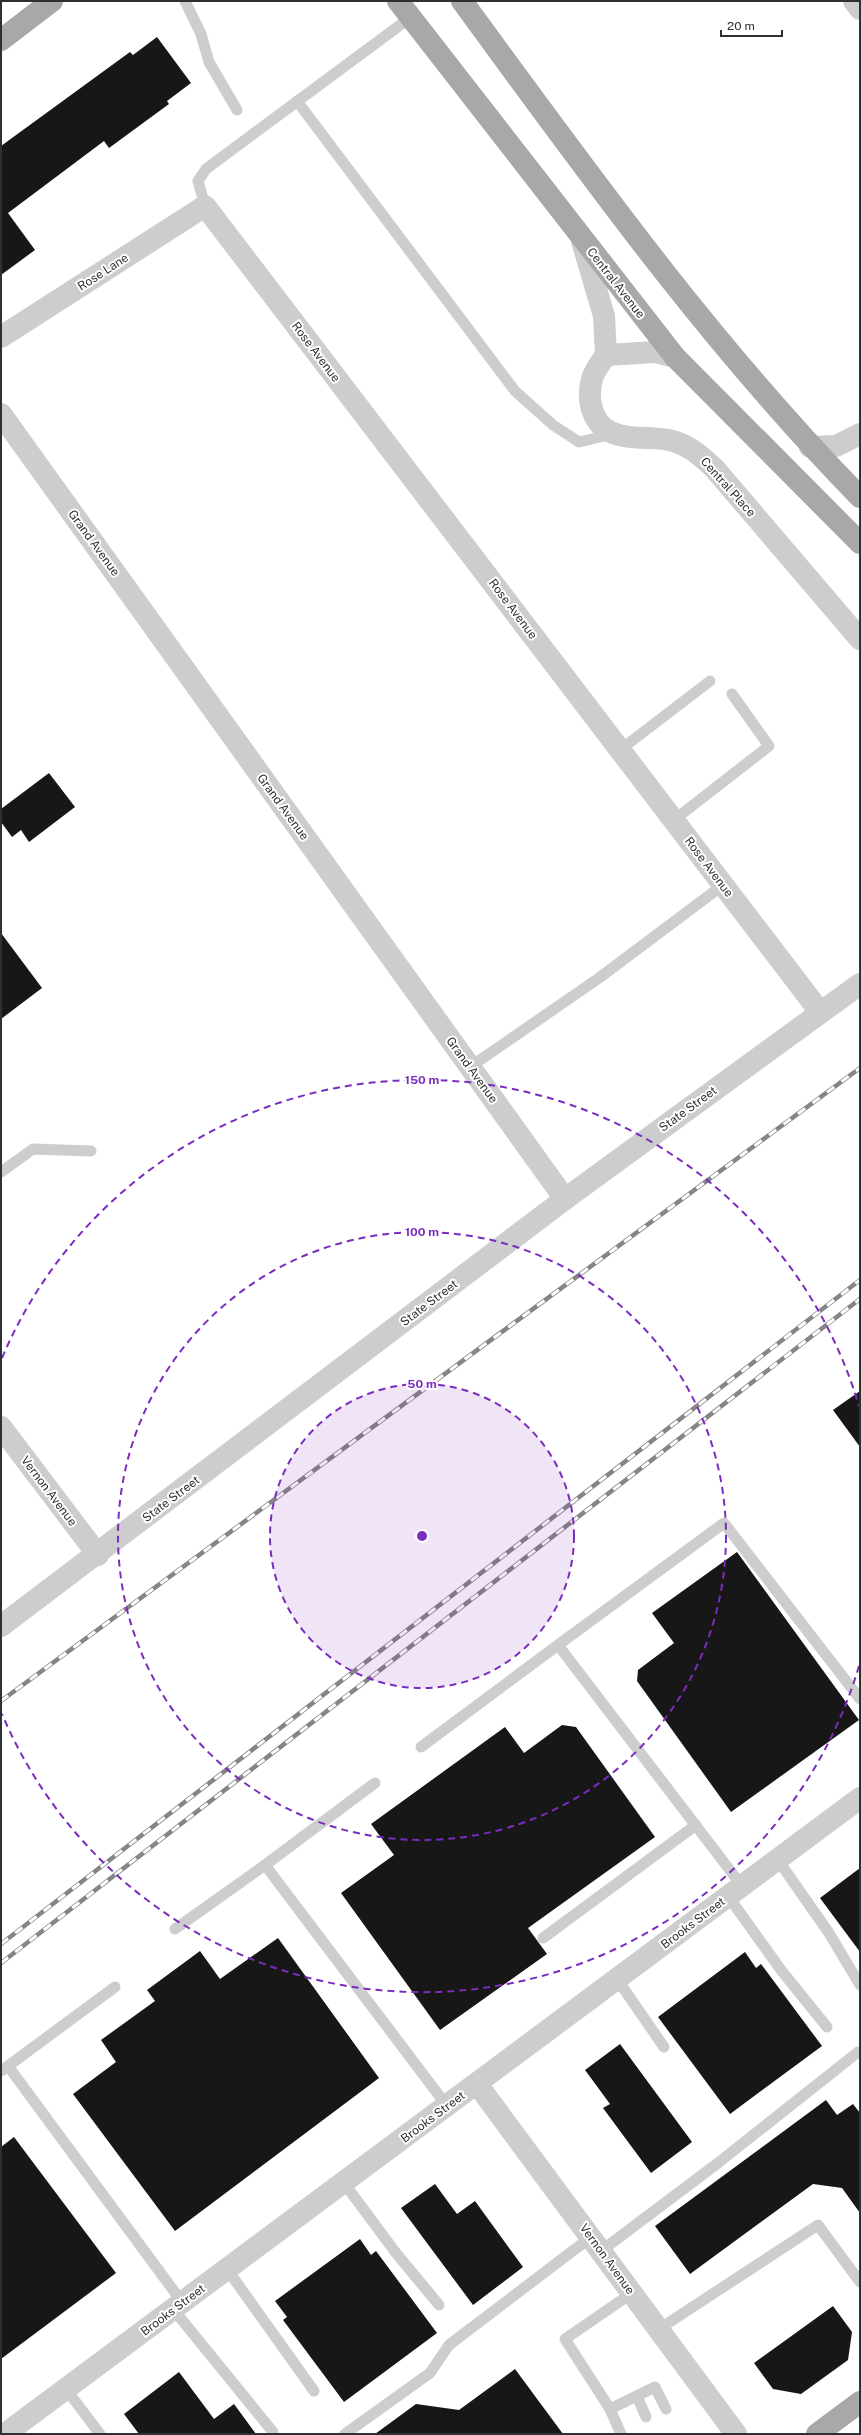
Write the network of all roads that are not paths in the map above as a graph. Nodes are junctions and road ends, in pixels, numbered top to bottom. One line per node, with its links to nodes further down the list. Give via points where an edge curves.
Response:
1 (52, 1): 7 (main road)
2 (185, 1): 9 (lane, via 201,34 209,62)
3 (462, 1): 18 (main road, via 625,223 717,339)
4 (854, 1): 6 (street)
5 (404, 9): 8 (lane); 11 (main road, Central Avenue)
6 (860, 9)
7 (1, 40)
8 (297, 102): 10 (lane, via 206,169 198,181); 16 (lane, via 515,391 553,425 579,442)
9 (237, 110)
10 (205, 206): 12 (street, Rose Lane); 24 (street, Rose Avenue)
11 (582, 241): 13 (street, via 604,316); 14 (main road, Central Avenue)
12 (1, 337)
13 (606, 355): 14 (street, via 656,352); 16 (street, Central Place, via 592,378 590,397 593,413 601,428)
14 (675, 357): 20 (main road, Central Avenue)
15 (1, 414): 29 (street, Grand Avenue)
16 (615, 434): 21 (street, Central Place, via 671,440 687,446 701,456)
17 (860, 434): 18 (street, via 836,446)
18 (810, 447): 19 (main road)
19 (860, 497)
20 (860, 543)
21 (860, 639)
22 (710, 682): 24 (lane)
23 (732, 694): 25 (lane, via 769,746)
24 (620, 750): 25 (street, Rose Avenue)
25 (674, 820): 26 (street, Rose Avenue)
26 (723, 885): 28 (street, Rose Avenue); 29 (lane, via 599,978)
27 (860, 984): 28 (street, State Street)
28 (820, 1012): 32 (street, State Street)
29 (470, 1067): 32 (street, Grand Avenue)
30 (91, 1151): 31 (lane, via 33,1149)
31 (1, 1172)
32 (565, 1199): 34 (street, State Street)
33 (1, 1427): 34 (street, Vernon Avenue)
34 (98, 1555): 35 (street, State Street)
35 (1, 1626)
36 (558, 1645): 37 (lane, via 724,1523); 38 (lane); 41 (lane)
37 (860, 1700)
38 (421, 1747)
39 (375, 1783): 43 (lane)
40 (860, 1798): 42 (street, Brooks Street)
41 (696, 1825): 44 (lane); 46 (lane)
42 (778, 1860): 44 (street, Brooks Street); 48 (lane, via 829,1933)
43 (265, 1865): 45 (lane); 55 (lane)
44 (735, 1891): 47 (street, Brooks Street); 50 (lane, via 781,1970)
45 (175, 1929)
46 (543, 1938)
47 (617, 1979): 51 (lane); 54 (street, Brooks Street)
48 (860, 1985)
49 (115, 1987): 53 (lane)
50 (827, 2027)
51 (664, 2047)
52 (859, 2052): 57 (lane, via 718,2163)
53 (4, 2069): 62 (lane)
54 (477, 2084): 55 (street, Brooks Street); 57 (street, Vernon Avenue)
55 (447, 2106): 56 (street, Brooks Street)
56 (344, 2183): 58 (street, Brooks Street); 61 (lane)
57 (596, 2244): 60 (street, Vernon Avenue); 74 (lane, via 449,2345 430,2373)
58 (227, 2269): 62 (street, Brooks Street); 65 (lane)
59 (860, 2282): 63 (lane, via 818,2225)
60 (632, 2292): 63 (street, Vernon Avenue); 68 (lane, via 565,2339)
61 (439, 2305)
62 (178, 2306): 64 (street, Brooks Street); 71 (lane)
63 (659, 2329): 76 (street, Vernon Avenue)
64 (66, 2388): 72 (street, Brooks Street); 73 (lane)
65 (314, 2391)
66 (637, 2396): 68 (lane); 69 (lane, via 655,2387); 70 (lane)
67 (860, 2402): 77 (main road)
68 (610, 2409): 75 (lane)
69 (666, 2409)
70 (646, 2417)
71 (273, 2432)
72 (5, 2434)
73 (100, 2434)
74 (345, 2434)
75 (622, 2434)
76 (736, 2434)
77 (817, 2434)

